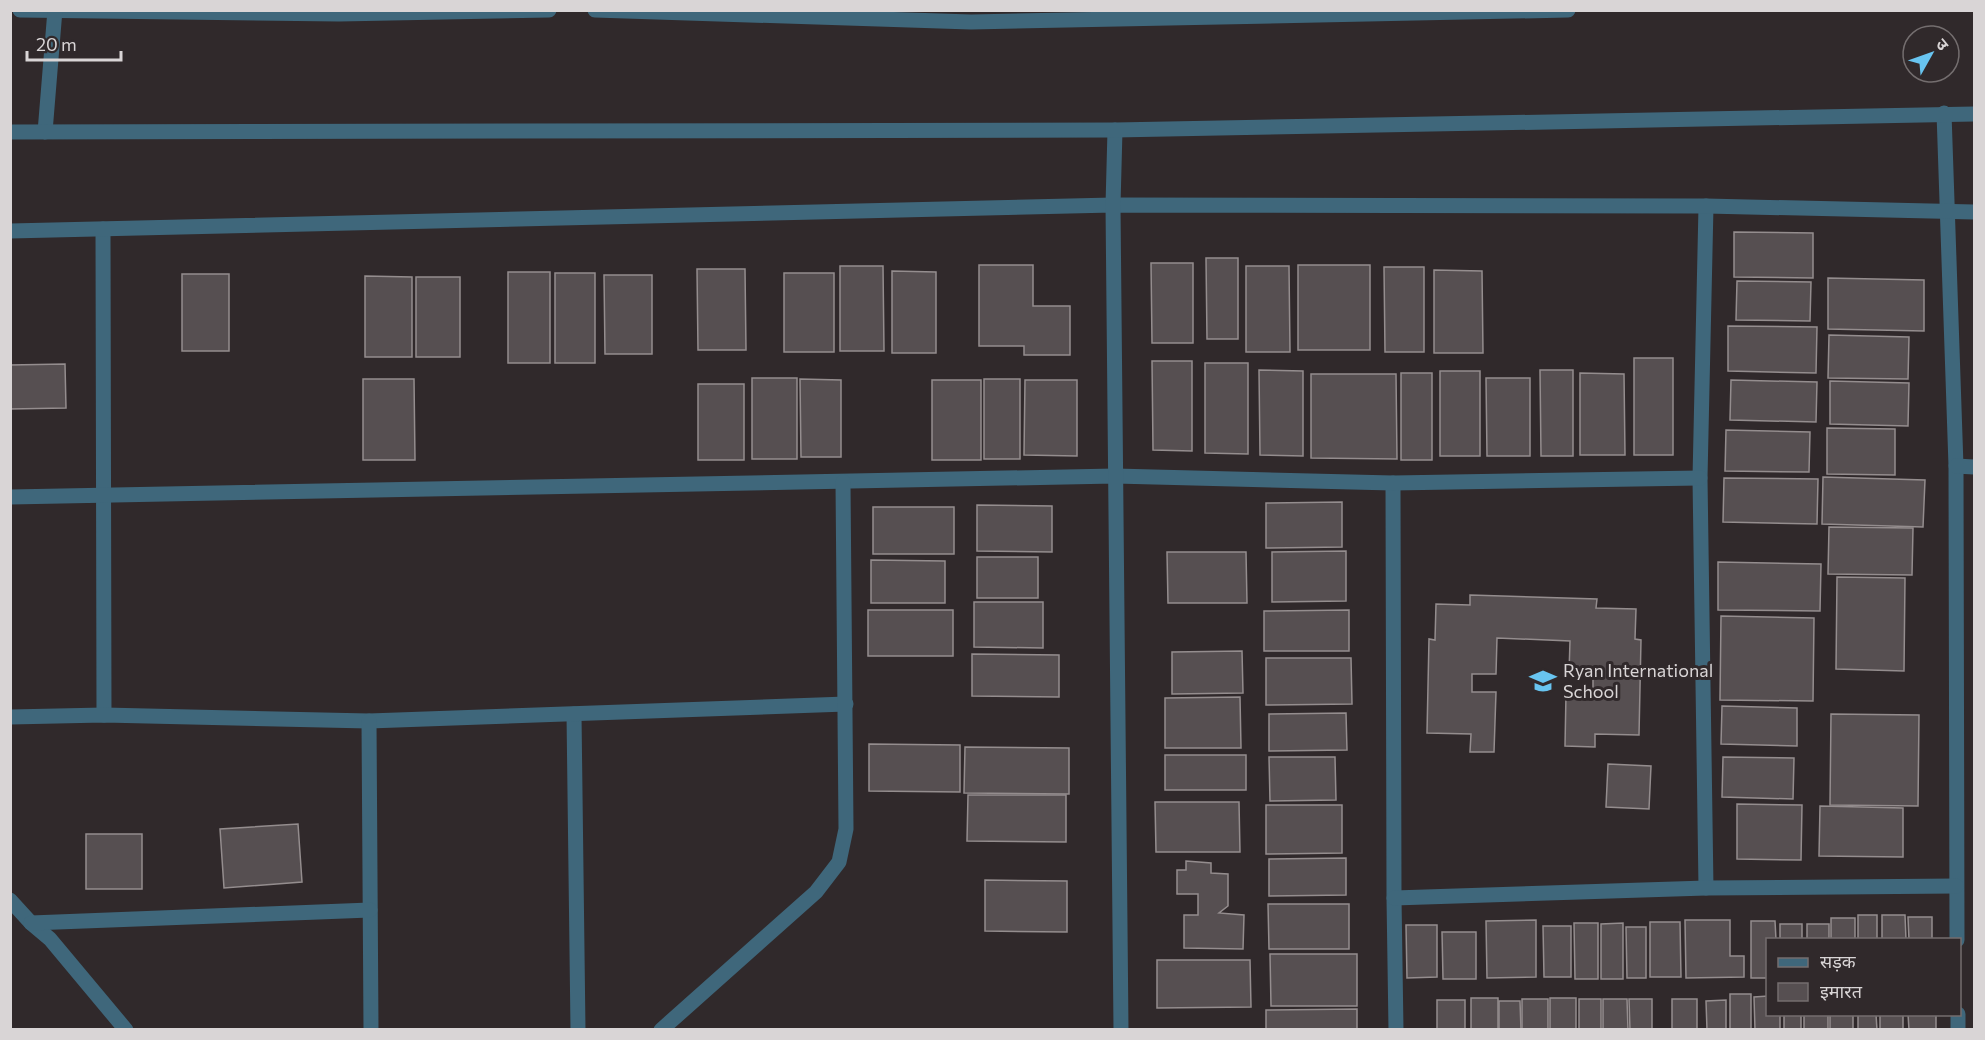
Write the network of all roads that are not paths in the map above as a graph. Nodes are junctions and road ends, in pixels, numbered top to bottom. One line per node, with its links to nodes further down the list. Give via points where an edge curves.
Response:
1 (20, 10): 5 (street)
2 (549, 10): 5 (street, via 339,14)
3 (595, 10): 6 (street)
4 (1568, 10): 6 (street)
5 (55, 11): 11 (street)
6 (971, 16)
7 (1944, 113): 8 (street); 9 (street); 15 (street)
8 (1974, 114)
9 (1115, 130): 11 (street); 12 (street)
10 (10, 132): 11 (street)
11 (45, 132)
12 (1113, 205): 13 (street); 16 (street); 20 (street)
13 (1706, 206): 15 (street); 21 (street)
14 (1974, 212): 15 (street)
15 (1949, 213): 18 (street)
16 (103, 229): 17 (street); 24 (street)
17 (10, 231)
18 (1956, 466): 19 (street); 31 (street)
19 (1974, 467)
20 (1115, 476): 22 (street); 23 (street); 42 (street)
21 (1700, 478): 23 (street); 32 (street)
22 (843, 482): 24 (street); 26 (street)
23 (1393, 483): 33 (street)
24 (104, 494): 25 (street); 28 (street)
25 (10, 497)
26 (846, 704): 27 (street); 41 (street, via 846,829 839,862 816,892)
27 (574, 714): 30 (street); 40 (street)
28 (104, 716): 29 (street); 30 (street)
29 (10, 717)
30 (369, 721): 35 (street)
31 (1956, 886): 32 (street); 37 (street)
32 (1706, 888): 33 (street)
33 (1394, 898): 43 (street)
34 (10, 900): 36 (street)
35 (370, 910): 36 (street); 39 (street)
36 (31, 922): 38 (street)
37 (1957, 938)
38 (126, 1029)
39 (371, 1029)
40 (578, 1029)
41 (661, 1029)
42 (1121, 1029)
43 (1396, 1029)

